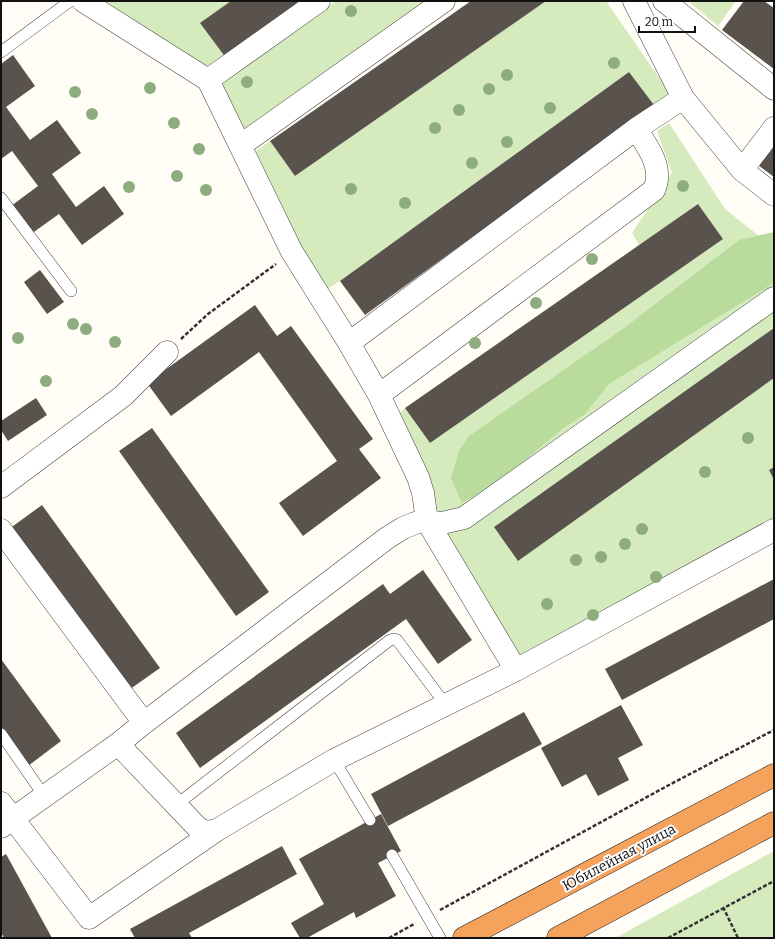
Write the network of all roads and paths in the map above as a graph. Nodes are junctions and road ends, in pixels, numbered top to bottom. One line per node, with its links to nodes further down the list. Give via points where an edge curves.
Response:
1 (70, 1): 7 (lane)
2 (83, 1): 8 (street)
3 (319, 1): 8 (street)
4 (444, 1): 13 (street)
5 (634, 1): 10 (street)
6 (664, 1): 9 (street)
7 (1, 52)
8 (208, 80): 13 (street)
9 (774, 89)
10 (683, 98): 12 (street); 14 (street)
11 (774, 128): 14 (street)
12 (636, 129): 20 (street); 22 (street, via 650,151 656,168 658,177 654,190)
13 (241, 145): 17 (street)
14 (742, 170): 15 (street)
15 (774, 195)
16 (1, 198): 18 (lane)
17 (292, 252): 20 (street); 21 (path, via 208,314)
18 (71, 291)
19 (774, 298): 24 (street, via 464,518 442,523)
20 (349, 343): 22 (street)
21 (167, 352): 23 (street, via 123,396)
22 (379, 395): 24 (street, via 418,478)
23 (1, 487)
24 (427, 521): 27 (street); 29 (street, via 402,528 387,538)
25 (1, 530): 29 (street)
26 (774, 530): 27 (street)
27 (516, 670): 28 (street)
28 (446, 705): 33 (street); 36 (lane, via 394,639)
29 (144, 723): 32 (street)
30 (774, 730): 44 (path)
31 (1, 734): 35 (lane)
32 (118, 744): 35 (street); 36 (street)
33 (334, 760): 38 (lane); 40 (street)
34 (774, 775): 47 (highway, Юбилейная улица)
35 (45, 797): 37 (street)
36 (176, 805): 40 (street, via 198,828 206,832)
37 (5, 816): 40 (street, via 89,918)
38 (370, 820)
39 (774, 823): 48 (highway)
40 (216, 830)
41 (392, 855): 44 (lane)
42 (774, 880): 43 (path)
43 (723, 907): 49 (path); 50 (path)
44 (427, 917): 45 (path); 46 (lane)
45 (389, 938)
46 (440, 938)
47 (464, 938)
48 (558, 938)
49 (668, 938)
50 (738, 938)

